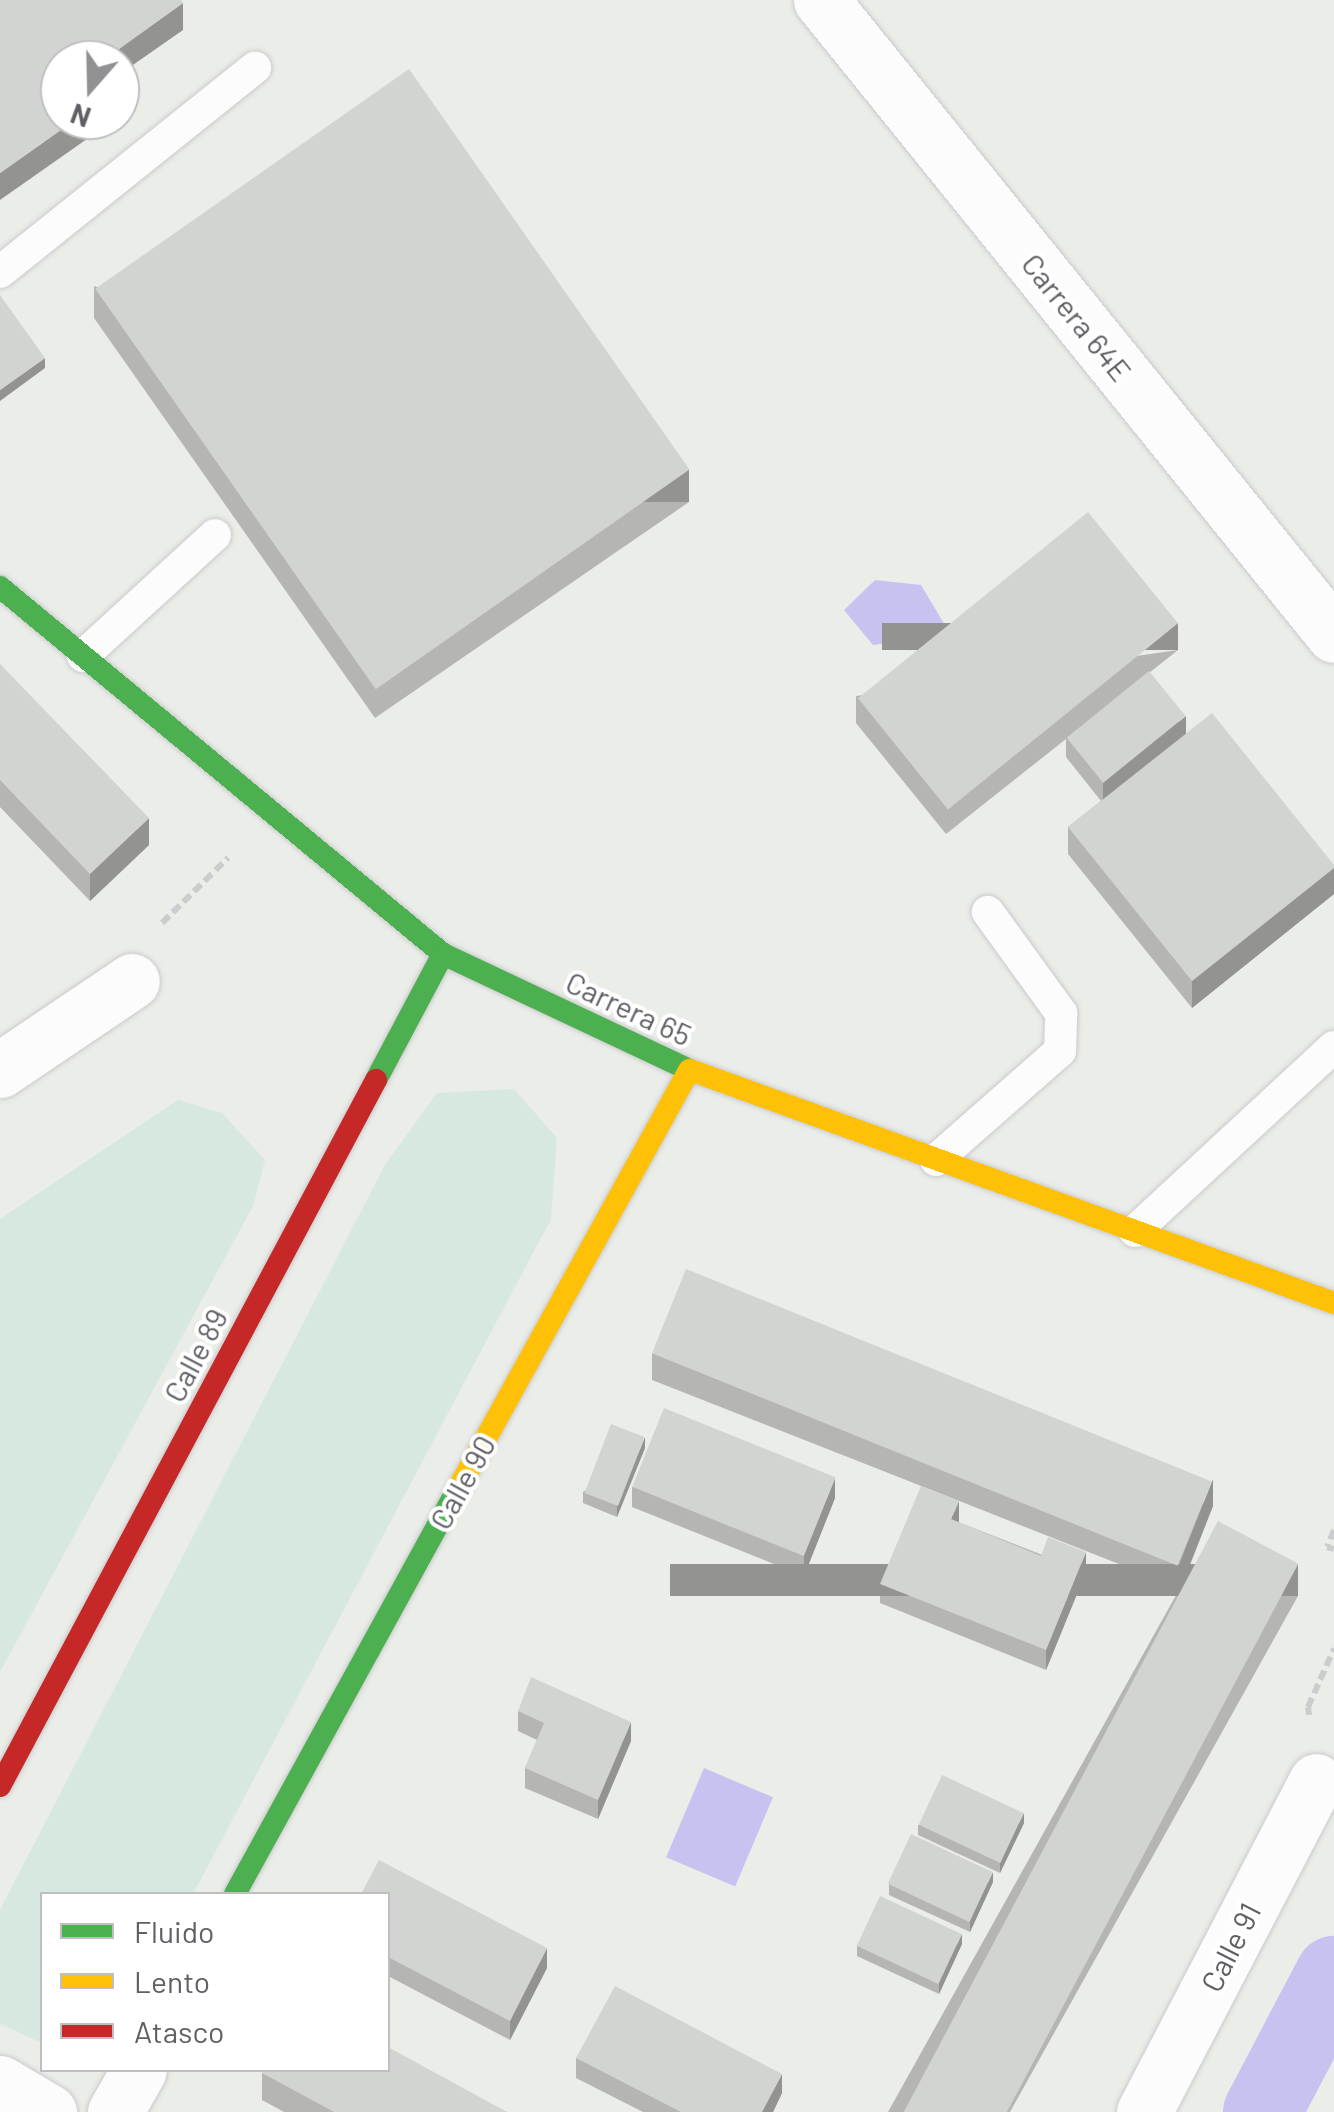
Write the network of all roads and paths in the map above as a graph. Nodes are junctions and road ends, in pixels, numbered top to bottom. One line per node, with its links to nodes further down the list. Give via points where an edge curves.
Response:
1 (820, 0): 6 (street, Carrera 64E)
2 (256, 68): 3 (lane)
3 (0, 272)
4 (216, 535): 7 (lane)
5 (0, 587): 7 (street, Carrera 65)
6 (1334, 635)
7 (84, 656): 8 (street, Carrera 65)
8 (274, 813): 10 (street, Carrera 65); 11 (path, via 148,937)
9 (988, 912): 15 (lane, via 1061,1013 1060,1052)
10 (443, 954): 14 (street, Carrera 65); 21 (street, Calle 89)
11 (132, 981): 13 (street)
12 (1334, 1047): 16 (lane)
13 (0, 1070)
14 (689, 1070): 15 (street, Carrera 65); 22 (street, Calle 90)
15 (936, 1160): 16 (street, Carrera 65)
16 (1134, 1231): 17 (street, Carrera 65)
17 (1334, 1303)
18 (1334, 1530): 19 (path, via 1327,1546)
19 (1334, 1549)
20 (1316, 1781): 27 (street, Calle 91)
21 (0, 1786)
22 (236, 1892)
23 (138, 2072): 26 (street)
24 (0, 2083): 25 (street)
25 (49, 2112)
26 (115, 2112)
27 (1144, 2112)

